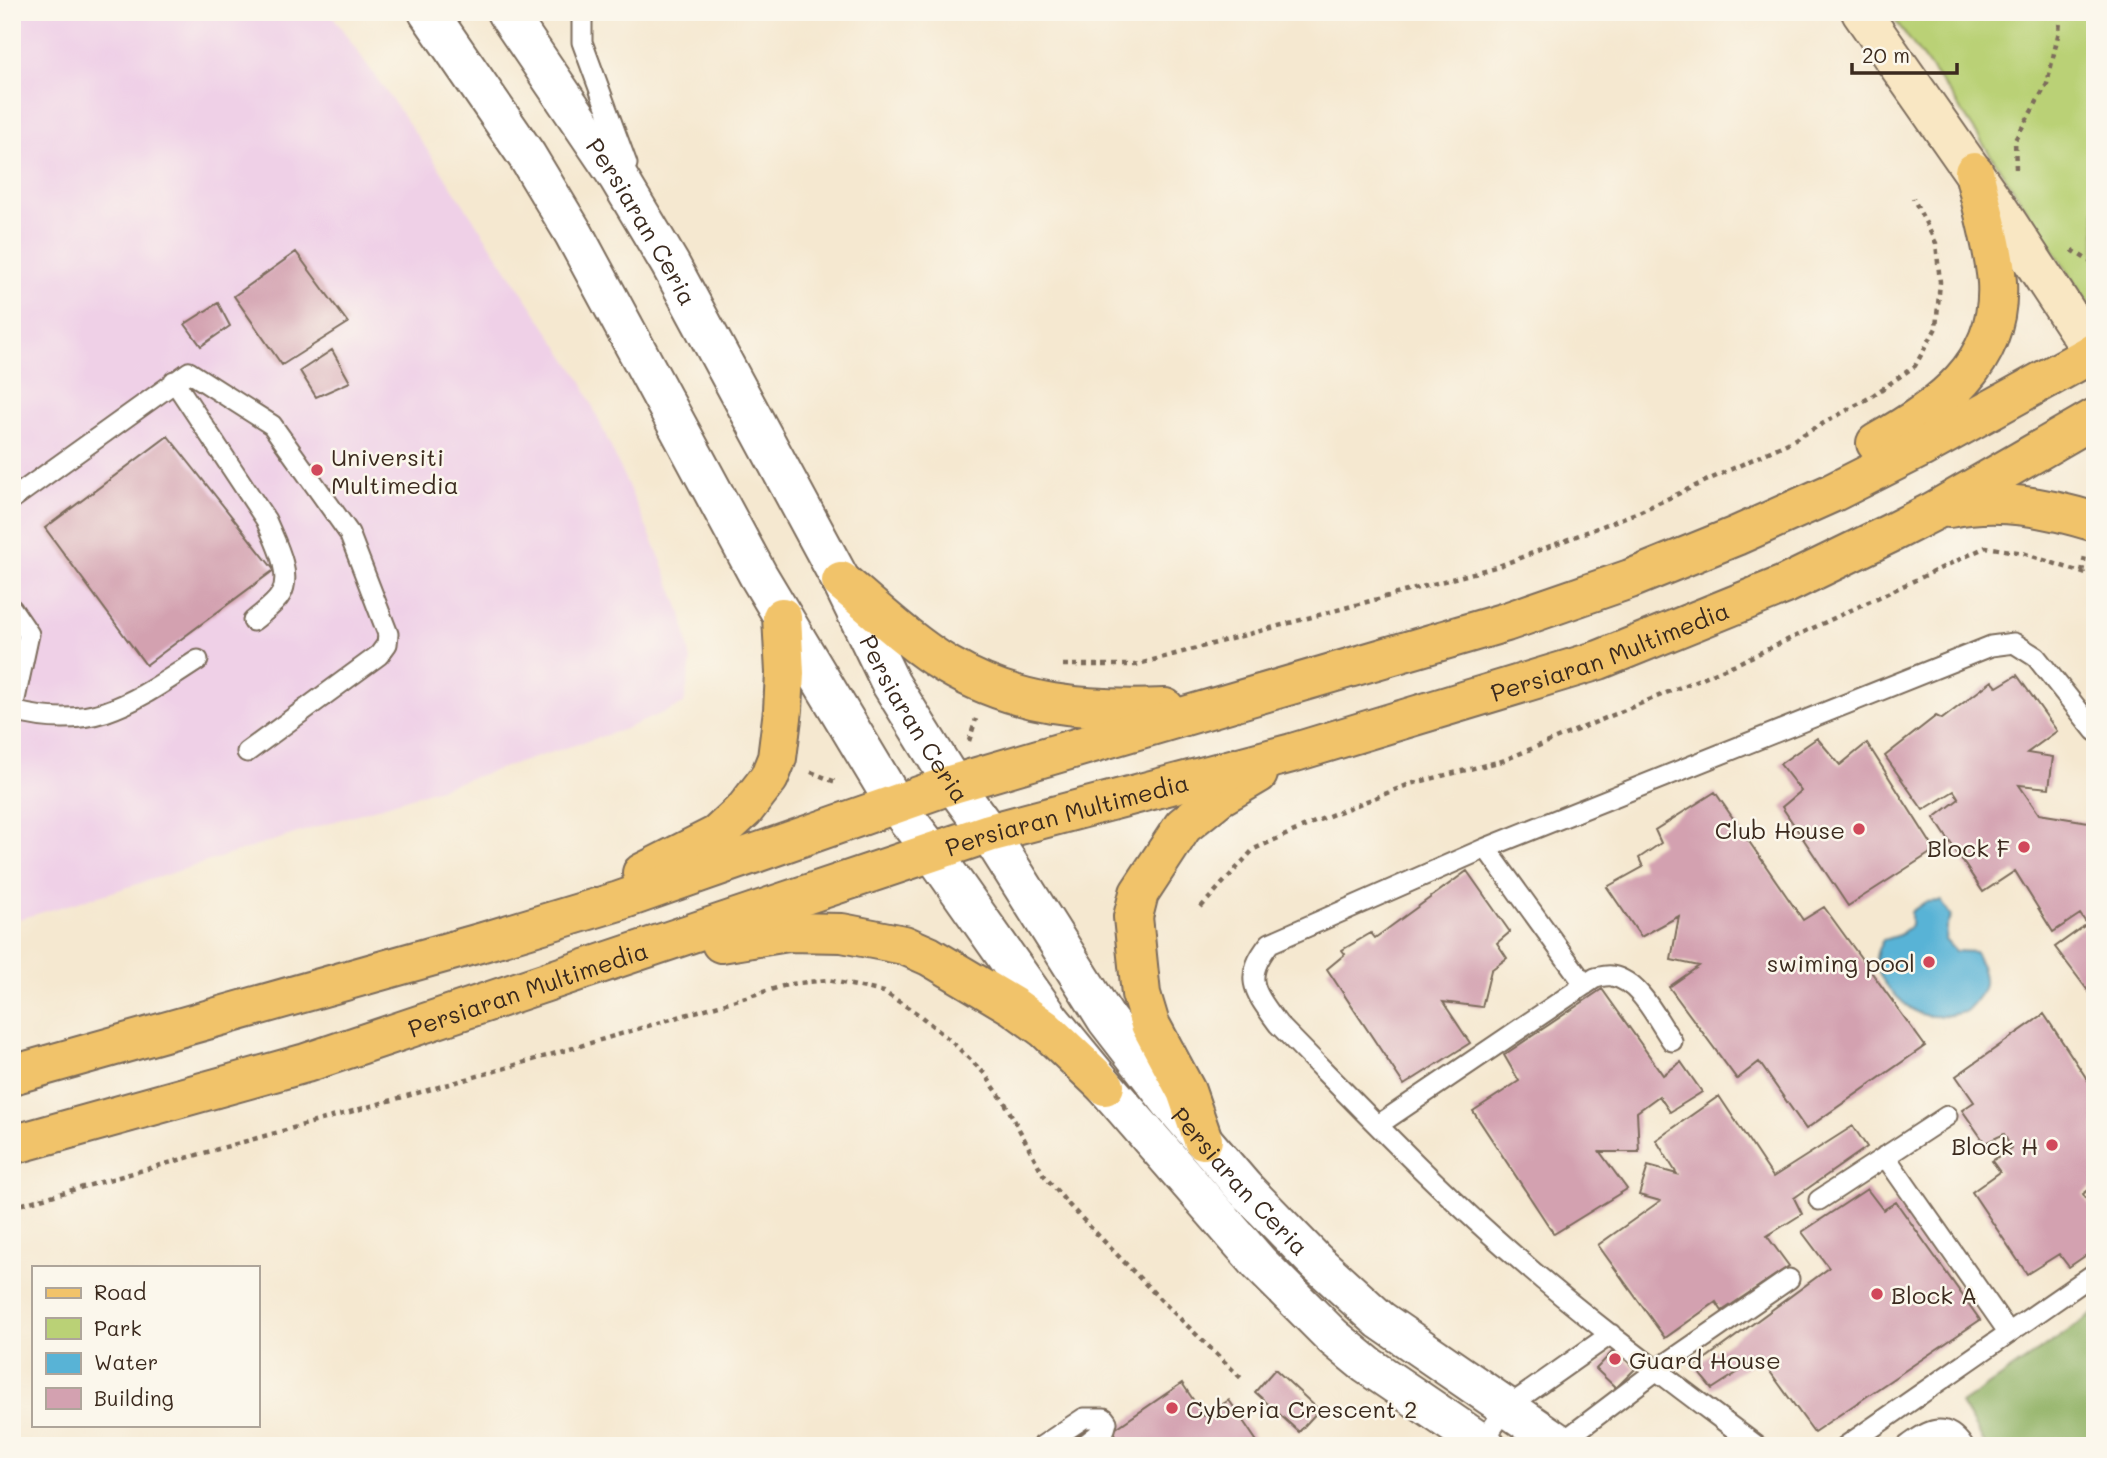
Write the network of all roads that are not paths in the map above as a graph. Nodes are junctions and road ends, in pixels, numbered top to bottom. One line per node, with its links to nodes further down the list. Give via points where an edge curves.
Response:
1 (428, 12): 15 (street, Persiaran Ceria, via 575,234)
2 (506, 12): 6 (street, Persiaran Ceria, via 618,177)
3 (582, 12): 6 (lane, via 582,42 617,142)
4 (1861, 12): 5 (main road)
5 (1974, 172): 7 (main road); 17 (main road, via 1997,281 1996,310 1972,368 1950,395 1916,421 1798,484)
6 (670, 264): 13 (street, Persiaran Ceria)
7 (2094, 353): 17 (main road, via 1832,493 1630,579)
8 (174, 381): 10 (lane); 16 (lane, via 266,520 275,542 285,584 276,601); 22 (lane, via 189,372 272,425 349,533 388,634 379,654)
9 (2095, 418): 11 (main road, Persiaran Multimedia)
10 (12, 499)
11 (1934, 511): 12 (main road, via 2004,503); 23 (main road, Persiaran Multimedia, via 1784,585 1599,660)
12 (2095, 522)
13 (841, 581): 19 (main road, via 945,664 988,687 1039,702 1083,709 1178,708); 24 (street, Persiaran Ceria, via 891,684)
14 (12, 609): 20 (lane, via 29,634)
15 (782, 617): 25 (street, Persiaran Ceria); 29 (main road, via 785,673 777,758 769,778 745,809 717,835 630,879)
16 (253, 621)
17 (1506, 622): 19 (main road)
18 (198, 660): 20 (lane, via 111,712 61,719)
19 (1280, 689): 24 (main road)
20 (13, 712)
21 (2095, 731): 27 (lane, via 2036,657 2014,643 1991,646)
22 (247, 751)
23 (1292, 753): 26 (main road, Persiaran Multimedia); 37 (main road, via 1219,797 1182,827 1139,893 1133,917 1140,993 1150,1024 1186,1091)
24 (953, 784): 25 (main road); 26 (street, Persiaran Ceria)
25 (896, 806): 28 (street, Persiaran Ceria); 29 (main road, via 619,901)
26 (989, 833): 28 (main road, Persiaran Multimedia); 37 (street, Persiaran Ceria, via 1107,1020)
27 (1486, 848): 31 (lane); 36 (lane, via 1270,943 1258,958 1252,975 1261,1001)
28 (933, 853): 30 (main road, Persiaran Multimedia); 34 (street, Persiaran Ceria, via 1050,1019)
29 (483, 942): 33 (main road)
30 (564, 977): 34 (main road, via 788,932 842,933 904,945 1013,1006 1045,1029); 38 (main road, Persiaran Multimedia, via 306,1063)
31 (1585, 985): 32 (lane, via 1610,975 1626,981); 36 (lane)
32 (1672, 1041)
33 (12, 1075)
34 (1105, 1086): 47 (street, Persiaran Ceria, via 1259,1263 1333,1336 1367,1365)
35 (1947, 1116): 39 (lane)
36 (1378, 1125): 44 (lane, via 1514,1256)
37 (1203, 1140): 46 (street, Persiaran Ceria, via 1297,1242 1380,1320)
38 (12, 1145)
39 (1885, 1156): 40 (lane); 43 (lane)
40 (1819, 1199)
41 (2095, 1273): 43 (lane)
42 (1789, 1279): 45 (lane)
43 (2009, 1333): 52 (lane)
44 (1611, 1334): 45 (lane); 46 (lane)
45 (1657, 1370): 48 (lane); 51 (lane)
46 (1506, 1408): 47 (lane); 48 (street, Persiaran Ceria)
47 (1484, 1444)
48 (1560, 1445)
49 (1042, 1446): 50 (lane, via 1084,1418 1104,1418 1105,1429)
50 (1083, 1446)
51 (1757, 1446)
52 (1846, 1446)
53 (1907, 1446): 54 (lane, via 1940,1429 1955,1435)
54 (1962, 1446)

